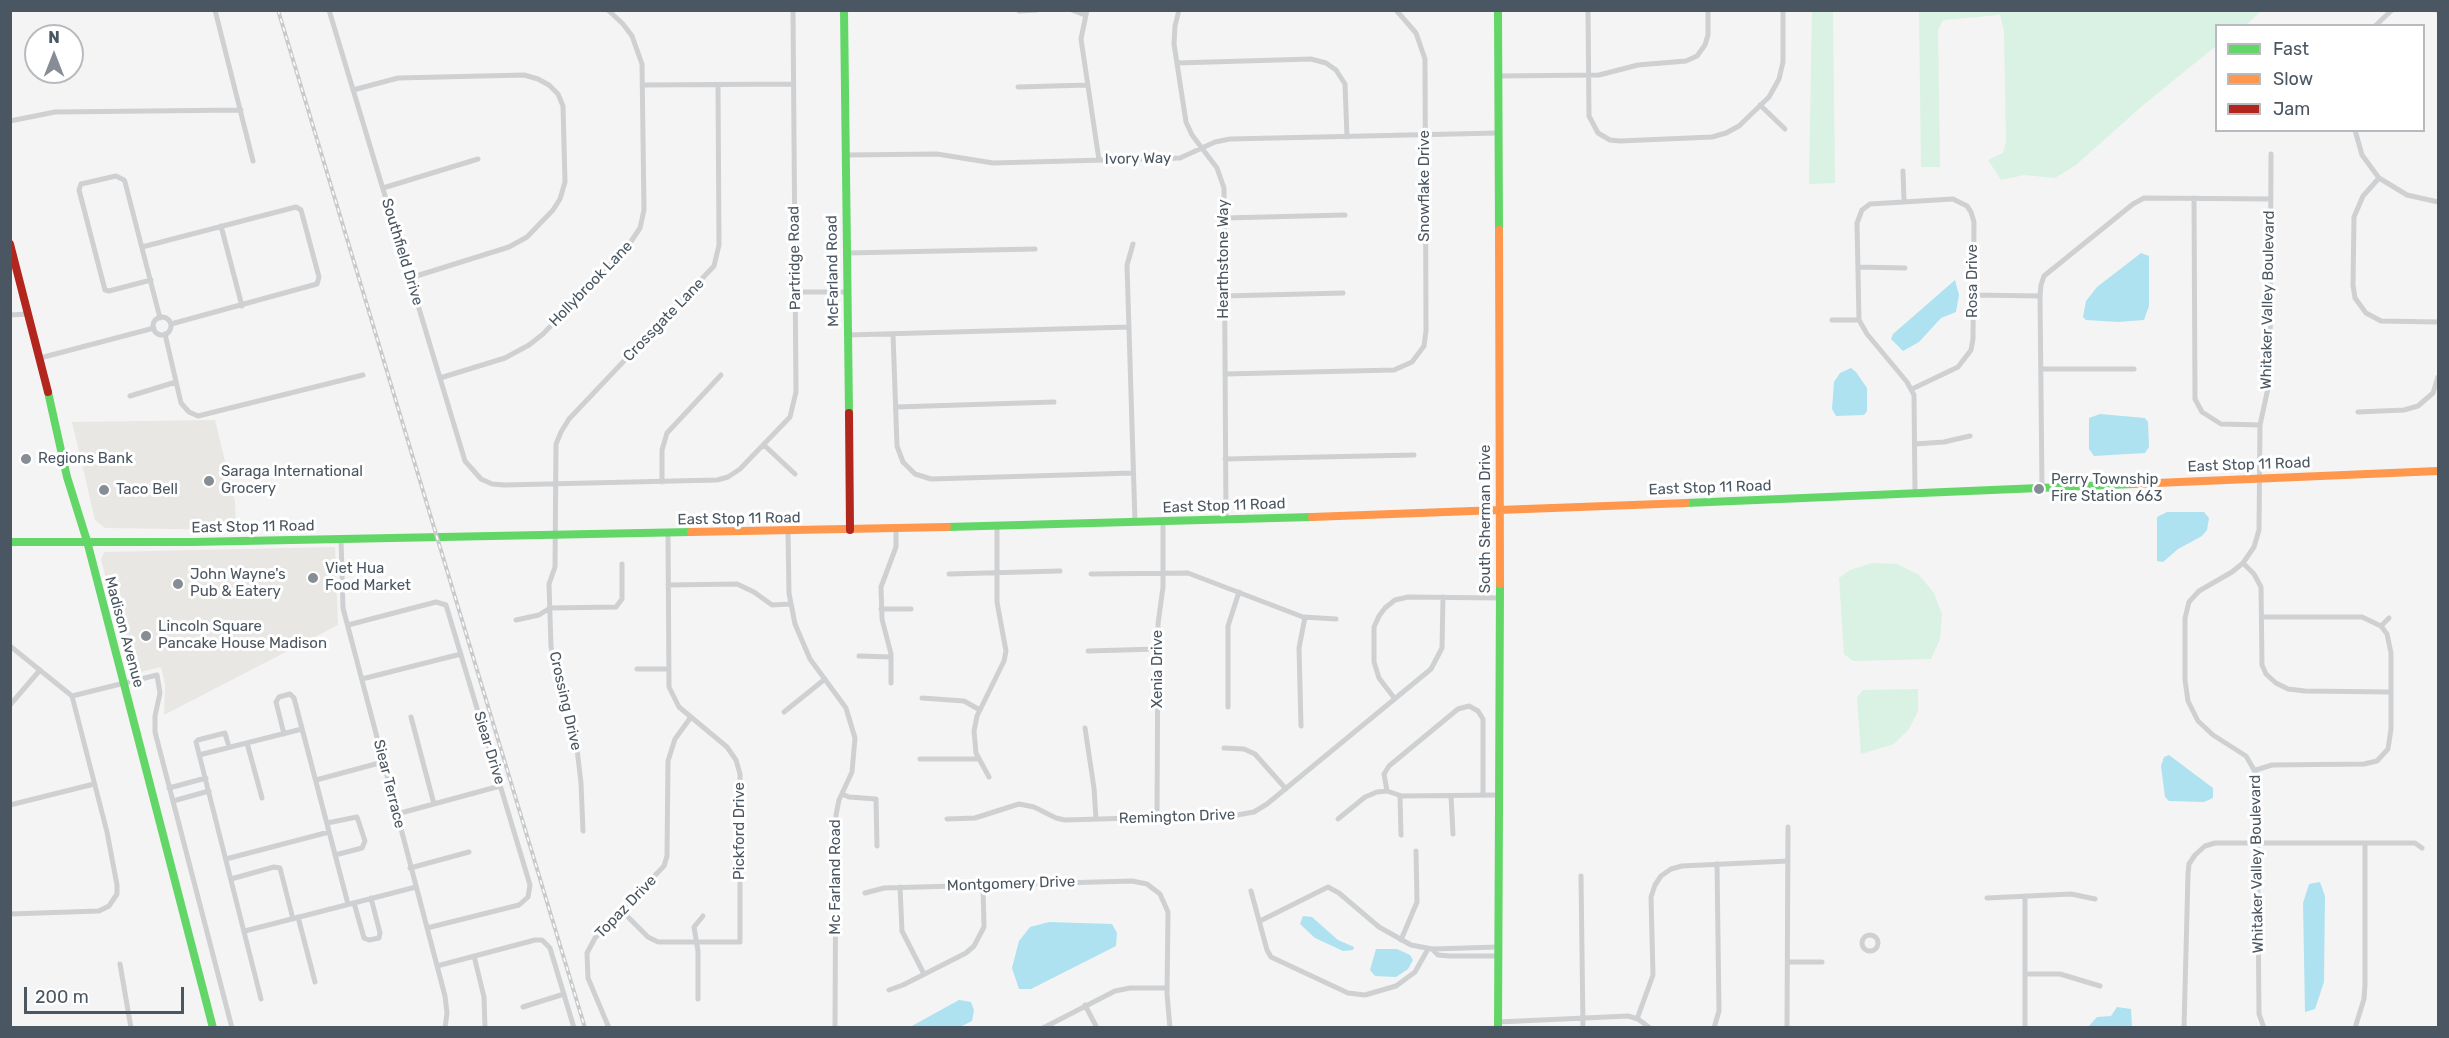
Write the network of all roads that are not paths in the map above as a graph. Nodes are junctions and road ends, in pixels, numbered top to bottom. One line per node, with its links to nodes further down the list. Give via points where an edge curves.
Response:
1 (215, 10): 30 (street)
2 (608, 10): 18 (street, Hollybrook Lane)
3 (793, 10): 23 (street, Partridge Road)
4 (844, 10): 39 (main road, McFarland Road)
5 (1037, 10): 15 (street)
6 (1072, 10): 17 (street)
7 (1179, 10): 20 (street, Hearthstone Way, via 1174,39)
8 (1396, 10): 35 (street, Snowflake Drive, via 1413,29 1423,49)
9 (1498, 10): 22 (main road, South Sherman Drive)
10 (1588, 10): 21 (street)
11 (1708, 10): 21 (street, via 1707,39 1697,56 1681,63)
12 (1784, 10): 29 (street, via 1782,70 1776,86)
13 (2392, 10): 19 (street)
14 (330, 11): 28 (street, Southfield Drive)
15 (1019, 11)
16 (621, 12): 18 (street)
17 (1086, 13): 26 (street, via 1081,39)
18 (617, 17): 24 (street, Hollybrook Lane, via 638,50)
19 (2377, 24)
20 (1177, 63): 36 (street, via 1318,61 1336,70 1345,84); 37 (street, Hearthstone Way, via 1186,123)
21 (1588, 75): 22 (street); 29 (street, via 1591,122 1605,138 1618,141 1717,136 1739,126)
22 (1498, 76): 34 (main road, South Sherman Drive)
23 (794, 84): 25 (street); 62 (street, Partridge Road)
24 (643, 85): 25 (street); 88 (street, Hollybrook Lane, via 644,210 637,235 529,345 505,358)
25 (718, 85): 106 (street, Crossgate Lane, via 717,259 709,274 566,423 556,448)
26 (1088, 85): 27 (street); 41 (street)
27 (1018, 87)
28 (353, 90): 45 (street, Southfield Drive); 60 (street, via 403,78 524,75 551,87 564,112 566,179 556,206 527,237 509,248)
29 (1760, 105): 32 (street)
30 (241, 110): 31 (street, via 55,112); 42 (street)
31 (10, 121)
32 (1785, 129)
33 (2356, 132): 44 (street, via 2362,155)
34 (1498, 133): 35 (street, Ivory Way); 109 (main road, South Sherman Drive)
35 (1425, 135): 36 (street, Ivory Way); 84 (street, Snowflake Drive, via 1426,336 1420,352 1408,364 1391,370)
36 (1347, 136): 37 (street, Ivory Way, via 1230,139)
37 (1203, 149): 41 (street, Ivory Way, via 1180,158); 51 (street, Hearthstone Way, via 1222,179)
38 (2271, 154): 47 (street, Whitaker Valley Boulevard)
39 (846, 155): 41 (street, Ivory Way, via 937,154 992,163); 57 (main road, McFarland Road)
40 (478, 159): 45 (street)
41 (1099, 160)
42 (253, 161)
43 (1903, 171): 48 (street)
44 (2379, 178): 49 (street, via 2407,195); 74 (street, via 2363,196 2354,217 2355,298 2366,313 2381,321)
45 (383, 188): 60 (street, Southfield Drive)
46 (2194, 198): 47 (street); 67 (street, via 2144,198 2133,204 2044,276); 95 (street, via 2195,399 2202,412 2221,424)
47 (2271, 199): 95 (street, Whitaker Valley Boulevard, via 2270,379)
48 (1904, 201): 58 (street, via 1879,202 1862,210 1857,223); 65 (street, Rosa Drive, via 1953,199 1961,201 1971,212)
49 (2439, 202)
50 (1345, 215): 51 (street)
51 (1224, 218): 66 (street, Hearthstone Way)
52 (221, 226): 55 (street); 68 (street); 68 (street, via 299,207 319,277 313,287)
53 (10, 244): 69 (main road, Madison Avenue)
54 (1133, 244): 76 (street, via 1127,262)
55 (142, 247): 61 (street); 61 (street, via 122,177 81,184 105,289)
56 (1035, 249): 57 (street)
57 (847, 253): 63 (main road, McFarland Road)
58 (1858, 267): 59 (street); 73 (street)
59 (1905, 268)
60 (410, 278): 88 (street, Southfield Drive)
61 (151, 280): 71 (street)
62 (796, 292): 63 (street); 98 (street, Partridge Road, via 795,403 786,423)
63 (847, 292): 80 (main road, McFarland Road)
64 (1343, 293): 66 (street)
65 (1973, 295): 67 (street); 90 (street, Rosa Drive, via 1973,339 1966,358 1958,368)
66 (1224, 296): 84 (street, Hearthstone Way)
67 (2040, 296): 82 (street)
68 (242, 306): 75 (street)
69 (28, 314): 70 (street); 81 (main road, Madison Avenue)
70 (10, 315)
71 (160, 318): 75 (street); 77 (street)
72 (1832, 320): 73 (street)
73 (1859, 320): 90 (street)
74 (2439, 322)
75 (171, 324): 78 (street)
76 (1129, 327): 79 (street); 102 (street)
77 (154, 328): 78 (street); 81 (street)
78 (165, 334): 89 (street)
79 (893, 334): 80 (street); 93 (street)
80 (848, 335): 115 (main road, McFarland Road)
81 (40, 358): 121 (main road, Madison Avenue, via 67,477)
82 (2041, 369): 83 (street); 107 (street)
83 (2134, 369)
84 (1225, 374): 100 (street, Hearthstone Way)
85 (363, 375): 89 (street, via 204,416 189,412)
86 (721, 375): 105 (street, via 667,433 662,450)
87 (2439, 377): 94 (street, via 2433,393 2418,406)
88 (440, 378): 106 (street, Southfield Drive, via 466,463 473,473 489,483)
89 (176, 382): 91 (street)
90 (1912, 389): 97 (street)
91 (130, 396)
92 (1054, 402): 93 (street)
93 (896, 407): 102 (street, via 900,458 909,470 925,478)
94 (2358, 412)
95 (2260, 425): 104 (street, Whitaker Valley Boulevard)
96 (1970, 436): 97 (street)
97 (1915, 444): 108 (street)
98 (764, 445): 103 (street); 105 (street, Partridge Road, via 728,477 715,481)
99 (1414, 455): 100 (street)
100 (1225, 459): 110 (street, Hearthstone Way)
101 (2439, 471): 104 (main road, East Stop 11 Road)
102 (1133, 473): 112 (street)
103 (795, 474)
104 (2260, 478): 107 (main road, East Stop 11 Road); 122 (street, Whitaker Valley Boulevard, via 2259,530)
105 (662, 482): 106 (street)
106 (556, 484): 118 (street, Crossgate Lane)
107 (2042, 488): 108 (main road, East Stop 11 Road)
108 (1915, 493): 109 (main road, East Stop 11 Road)
109 (1500, 511): 110 (main road, East Stop 11 Road); 132 (main road, South Sherman Drive)
110 (1226, 519): 111 (main road, East Stop 11 Road)
111 (1163, 521): 112 (main road, East Stop 11 Road); 125 (street, Xenia Drive)
112 (1134, 522): 113 (main road, East Stop 11 Road)
113 (997, 526): 114 (main road, East Stop 11 Road); 126 (street)
114 (896, 529): 115 (main road, East Stop 11 Road); 135 (street, via 896,547 881,587)
115 (850, 530): 116 (main road, East Stop 11 Road)
116 (788, 531): 117 (main road, East Stop 11 Road); 133 (street, Mc Farland Road)
117 (668, 533): 118 (main road, East Stop 11 Road); 129 (street, Pickford Drive)
118 (556, 535): 119 (main road, East Stop 11 Road); 134 (street, Crossing Drive, via 555,568 549,581)
119 (341, 539): 121 (main road, East Stop 11 Road); 142 (street, Siear Terrace, via 343,608)
120 (10, 542): 121 (main road, East Stop 11 Road)
121 (87, 542): 155 (main road, Madison Avenue)
122 (2243, 563): 138 (street, via 2260,584); 180 (street, Whitaker Valley Boulevard, via 2199,591 2189,602 2185,618 2185,686 2189,704 2200,723 2245,755)
123 (622, 564): 134 (street, via 622,599 618,605)
124 (1060, 571): 126 (street)
125 (1163, 572): 128 (street); 130 (street, via 1188,573); 145 (street, Xenia Drive)
126 (997, 573): 127 (street); 163 (street, via 997,602 1006,651)
127 (949, 574)
128 (1091, 574)
129 (668, 585): 133 (street, via 737,584 772,605); 151 (street, Pickford Drive)
130 (1239, 592): 137 (street); 162 (street, via 1228,626)
131 (1443, 597): 132 (street); 160 (street, Remington Drive, via 1439,657 1431,669); 160 (street, via 1408,597 1395,601 1379,615 1374,635 1376,669)
132 (1499, 598): 192 (main road, South Sherman Drive)
133 (790, 604): 154 (street, Mc Farland Road, via 801,641)
134 (550, 608): 141 (street); 206 (street, Crossing Drive, via 552,650 577,744)
135 (882, 609): 136 (street); 149 (street)
136 (911, 609)
137 (1305, 617): 140 (street); 167 (street, via 1299,648)
138 (2262, 617): 143 (street, via 2362,616); 157 (street, via 2262,665 2276,683 2288,688)
139 (2389, 618): 143 (street)
140 (1336, 619)
141 (516, 620)
142 (348, 625): 147 (street, Siear Drive, via 441,602 447,609); 153 (street, Siear Terrace)
143 (2381, 626): 157 (street, via 2391,653)
144 (10, 646): 152 (street)
145 (1158, 649): 146 (street); 200 (street, Xenia Drive)
146 (1088, 651)
147 (461, 654): 153 (street); 185 (street, Siear Drive)
148 (859, 656): 149 (street)
149 (891, 657): 156 (street)
150 (637, 669): 151 (street)
151 (668, 669): 166 (street, Pickford Drive, via 672,696)
152 (40, 670): 158 (street); 161 (street)
153 (362, 679): 178 (street, Siear Terrace)
154 (825, 679): 164 (street); 190 (street, Mc Farland Road, via 846,708 855,738 854,765)
155 (123, 682): 158 (street); 186 (street, via 157,675 160,693 155,729); 264 (main road, Madison Avenue)
156 (891, 683)
157 (2390, 692): 175 (street, via 2390,737)
158 (72, 696): 184 (street)
159 (922, 698): 163 (street, via 964,701)
160 (1395, 699): 187 (street, Remington Drive)
161 (10, 705)
162 (1228, 707)
163 (980, 710): 177 (street, via 974,736)
164 (784, 712)
165 (411, 717): 197 (street)
166 (691, 717): 233 (street, Topaz Drive, via 669,755 666,863); 241 (street, Pickford Drive, via 727,747 739,769 740,942)
167 (1301, 726)
168 (1085, 728): 202 (street)
169 (302, 729): 170 (street); 170 (street, via 294,697 288,694 276,702); 183 (street)
170 (284, 734): 171 (street)
171 (247, 743): 172 (street); 195 (street)
172 (230, 747): 174 (street); 174 (street, via 225,733 197,741)
173 (1224, 748): 187 (street, via 1256,754)
174 (200, 755): 182 (street)
175 (2383, 756): 179 (street); 180 (street, via 2364,764 2272,765)
176 (920, 759): 177 (street)
177 (979, 759): 181 (street)
178 (383, 762): 183 (street); 199 (street, Siear Terrace)
179 (2389, 763)
180 (2256, 770): 210 (street, Whitaker Valley Boulevard)
181 (988, 777)
182 (206, 778): 186 (street); 188 (street)
183 (316, 780): 204 (street)
184 (94, 784): 198 (street); 234 (street, via 117,883 114,901 94,911)
185 (500, 786): 197 (street); 238 (street, Siear Drive, via 530,885 528,897 519,905)
186 (169, 788): 196 (street)
187 (1286, 789): 200 (street, Remington Drive, via 1247,814)
188 (209, 791): 196 (street); 217 (street)
189 (1387, 791): 191 (street, via 1384,777 1389,766 1458,709 1472,707 1483,722); 193 (street); 203 (street, via 1366,796)
190 (842, 794): 212 (street, via 876,799); 270 (street, Mc Farland Road, via 836,820)
191 (1483, 795): 192 (street); 194 (street)
192 (1498, 795): 243 (main road, South Sherman Drive)
193 (1400, 796): 194 (street); 209 (street)
194 (1452, 796): 208 (street)
195 (262, 798)
196 (173, 801): 265 (street)
197 (434, 804): 199 (street)
198 (10, 805)
199 (397, 814): 220 (street, Siear Terrace)
200 (1157, 818): 202 (street, Remington Drive)
201 (947, 819): 202 (street, Remington Drive, via 975,818 1019,804 1065,820)
202 (1096, 819)
203 (1338, 819)
204 (327, 823): 207 (street); 216 (street, via 353,817 360,820 364,846)
205 (1788, 827): 218 (street)
206 (583, 831)
207 (329, 832): 216 (street); 217 (street)
208 (1452, 834)
209 (1401, 835)
210 (2259, 842): 211 (street); 279 (street, via 2205,846 2189,864); 280 (street, Whitaker Valley Boulevard, via 2259,1014)
211 (2366, 843): 213 (street, via 2415,843); 281 (street, via 2365,985)
212 (877, 846)
213 (2422, 848)
214 (1416, 851): 240 (street, via 1417,902)
215 (469, 852): 220 (street)
216 (335, 855): 232 (street)
217 (226, 859): 222 (street)
218 (1788, 861): 219 (street); 245 (street)
219 (1717, 864): 261 (street, via 1682,866 1657,881 1651,894 1653,972); 276 (street, via 1719,1011)
220 (411, 868): 224 (street, Siear Terrace)
221 (1581, 876): 260 (street)
222 (231, 879): 236 (street, via 280,868); 239 (street)
223 (983, 885): 225 (street, Montgomery Drive); 249 (street, via 984,927 979,940 968,952); 253 (street, Montgomery Drive, via 1134,881 1147,884 1162,897 1168,912)
224 (416, 887): 229 (street); 238 (street, Siear Terrace)
225 (900, 887): 227 (street, Montgomery Drive); 249 (street, via 902,931)
226 (1251, 891): 237 (street)
227 (865, 893)
228 (2025, 896): 230 (street); 231 (street, via 2072,894); 250 (street)
229 (371, 898): 232 (street); 232 (street, via 379,938 364,938)
230 (1987, 898)
231 (2095, 899)
232 (351, 904): 236 (street)
233 (622, 911): 241 (street, via 652,940); 269 (street, Topaz Drive, via 595,938 586,961 589,983)
234 (10, 914)
235 (703, 916): 241 (street, via 694,926)
236 (296, 918): 239 (street); 251 (street)
237 (1260, 921): 240 (street, via 1328,887); 242 (street, via 1271,957 1350,994 1372,994 1402,983)
238 (427, 928): 248 (street, Siear Terrace)
239 (245, 931): 256 (street)
240 (1401, 940): 242 (street)
241 (696, 942): 257 (street)
242 (1430, 949): 243 (street); 243 (street, via 1449,957)
243 (1497, 951): 262 (main road, South Sherman Drive)
244 (474, 956): 248 (street); 255 (street, via 537,940 544,942 550,948); 267 (street, via 484,997)
245 (1788, 962): 246 (street); 277 (street)
246 (1822, 962)
247 (120, 964): 263 (street)
248 (437, 966): 266 (street, Siear Terrace, via 446,1000)
249 (924, 974): 254 (street)
250 (2025, 974): 252 (street, via 2060,974); 278 (street)
251 (315, 982)
252 (2100, 986)
253 (1167, 988): 258 (street, via 1125,988); 273 (street)
254 (889, 990)
255 (564, 994): 259 (street); 268 (street)
256 (261, 999)
257 (698, 999)
258 (1086, 1005): 271 (street); 272 (street)
259 (523, 1007)
260 (1583, 1018): 261 (street); 262 (street); 274 (street)
261 (1637, 1019): 275 (street)
262 (1498, 1025)
263 (131, 1028)
264 (213, 1028)
265 (232, 1028)
266 (445, 1028)
267 (485, 1028)
268 (574, 1028)
269 (609, 1028)
270 (835, 1028)
271 (1043, 1028)
272 (1097, 1028)
273 (1170, 1028)
274 (1583, 1028)
275 (1650, 1028)
276 (1714, 1028)
277 (1787, 1028)
278 (2025, 1028)
279 (2184, 1028)
280 (2264, 1028)
281 (2355, 1028)

